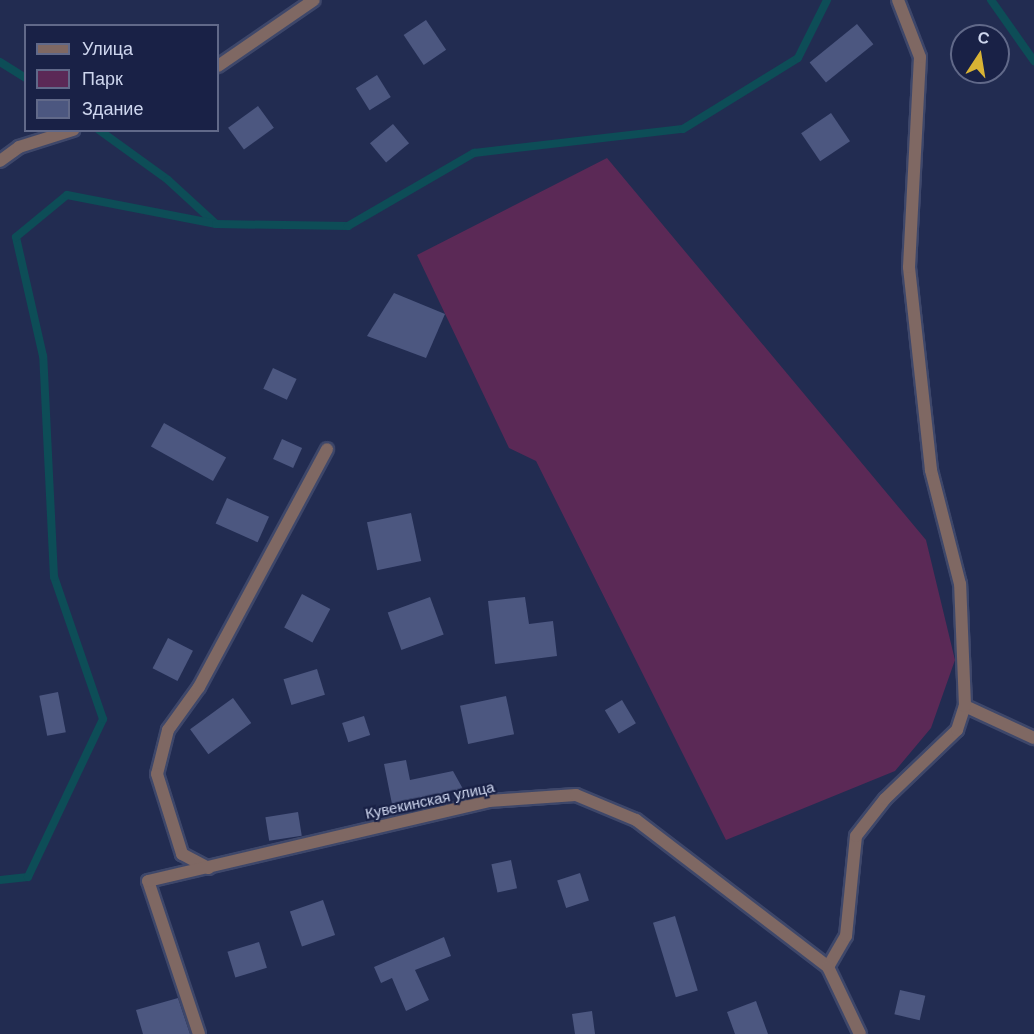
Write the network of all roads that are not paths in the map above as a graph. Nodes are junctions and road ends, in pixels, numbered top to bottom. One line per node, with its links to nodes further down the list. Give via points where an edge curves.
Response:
1 (314, 0): 3 (street)
2 (898, 0): 7 (street, via 920,57 909,267 931,470 960,584)
3 (219, 65)
4 (67, 132): 5 (street, via 19,147)
5 (0, 161)
6 (327, 449): 9 (street, via 199,687 168,730 157,774 182,854)
7 (965, 706): 8 (street); 10 (street, via 957,730 885,799 856,836 846,936)
8 (1034, 738)
9 (208, 868): 10 (street, Кувекинская улица, via 489,801 576,795 636,820); 11 (street, Кувекинская улица, via 148,881)
10 (828, 968): 12 (street, Кувекинская улица)
11 (199, 1034)
12 (860, 1034)

